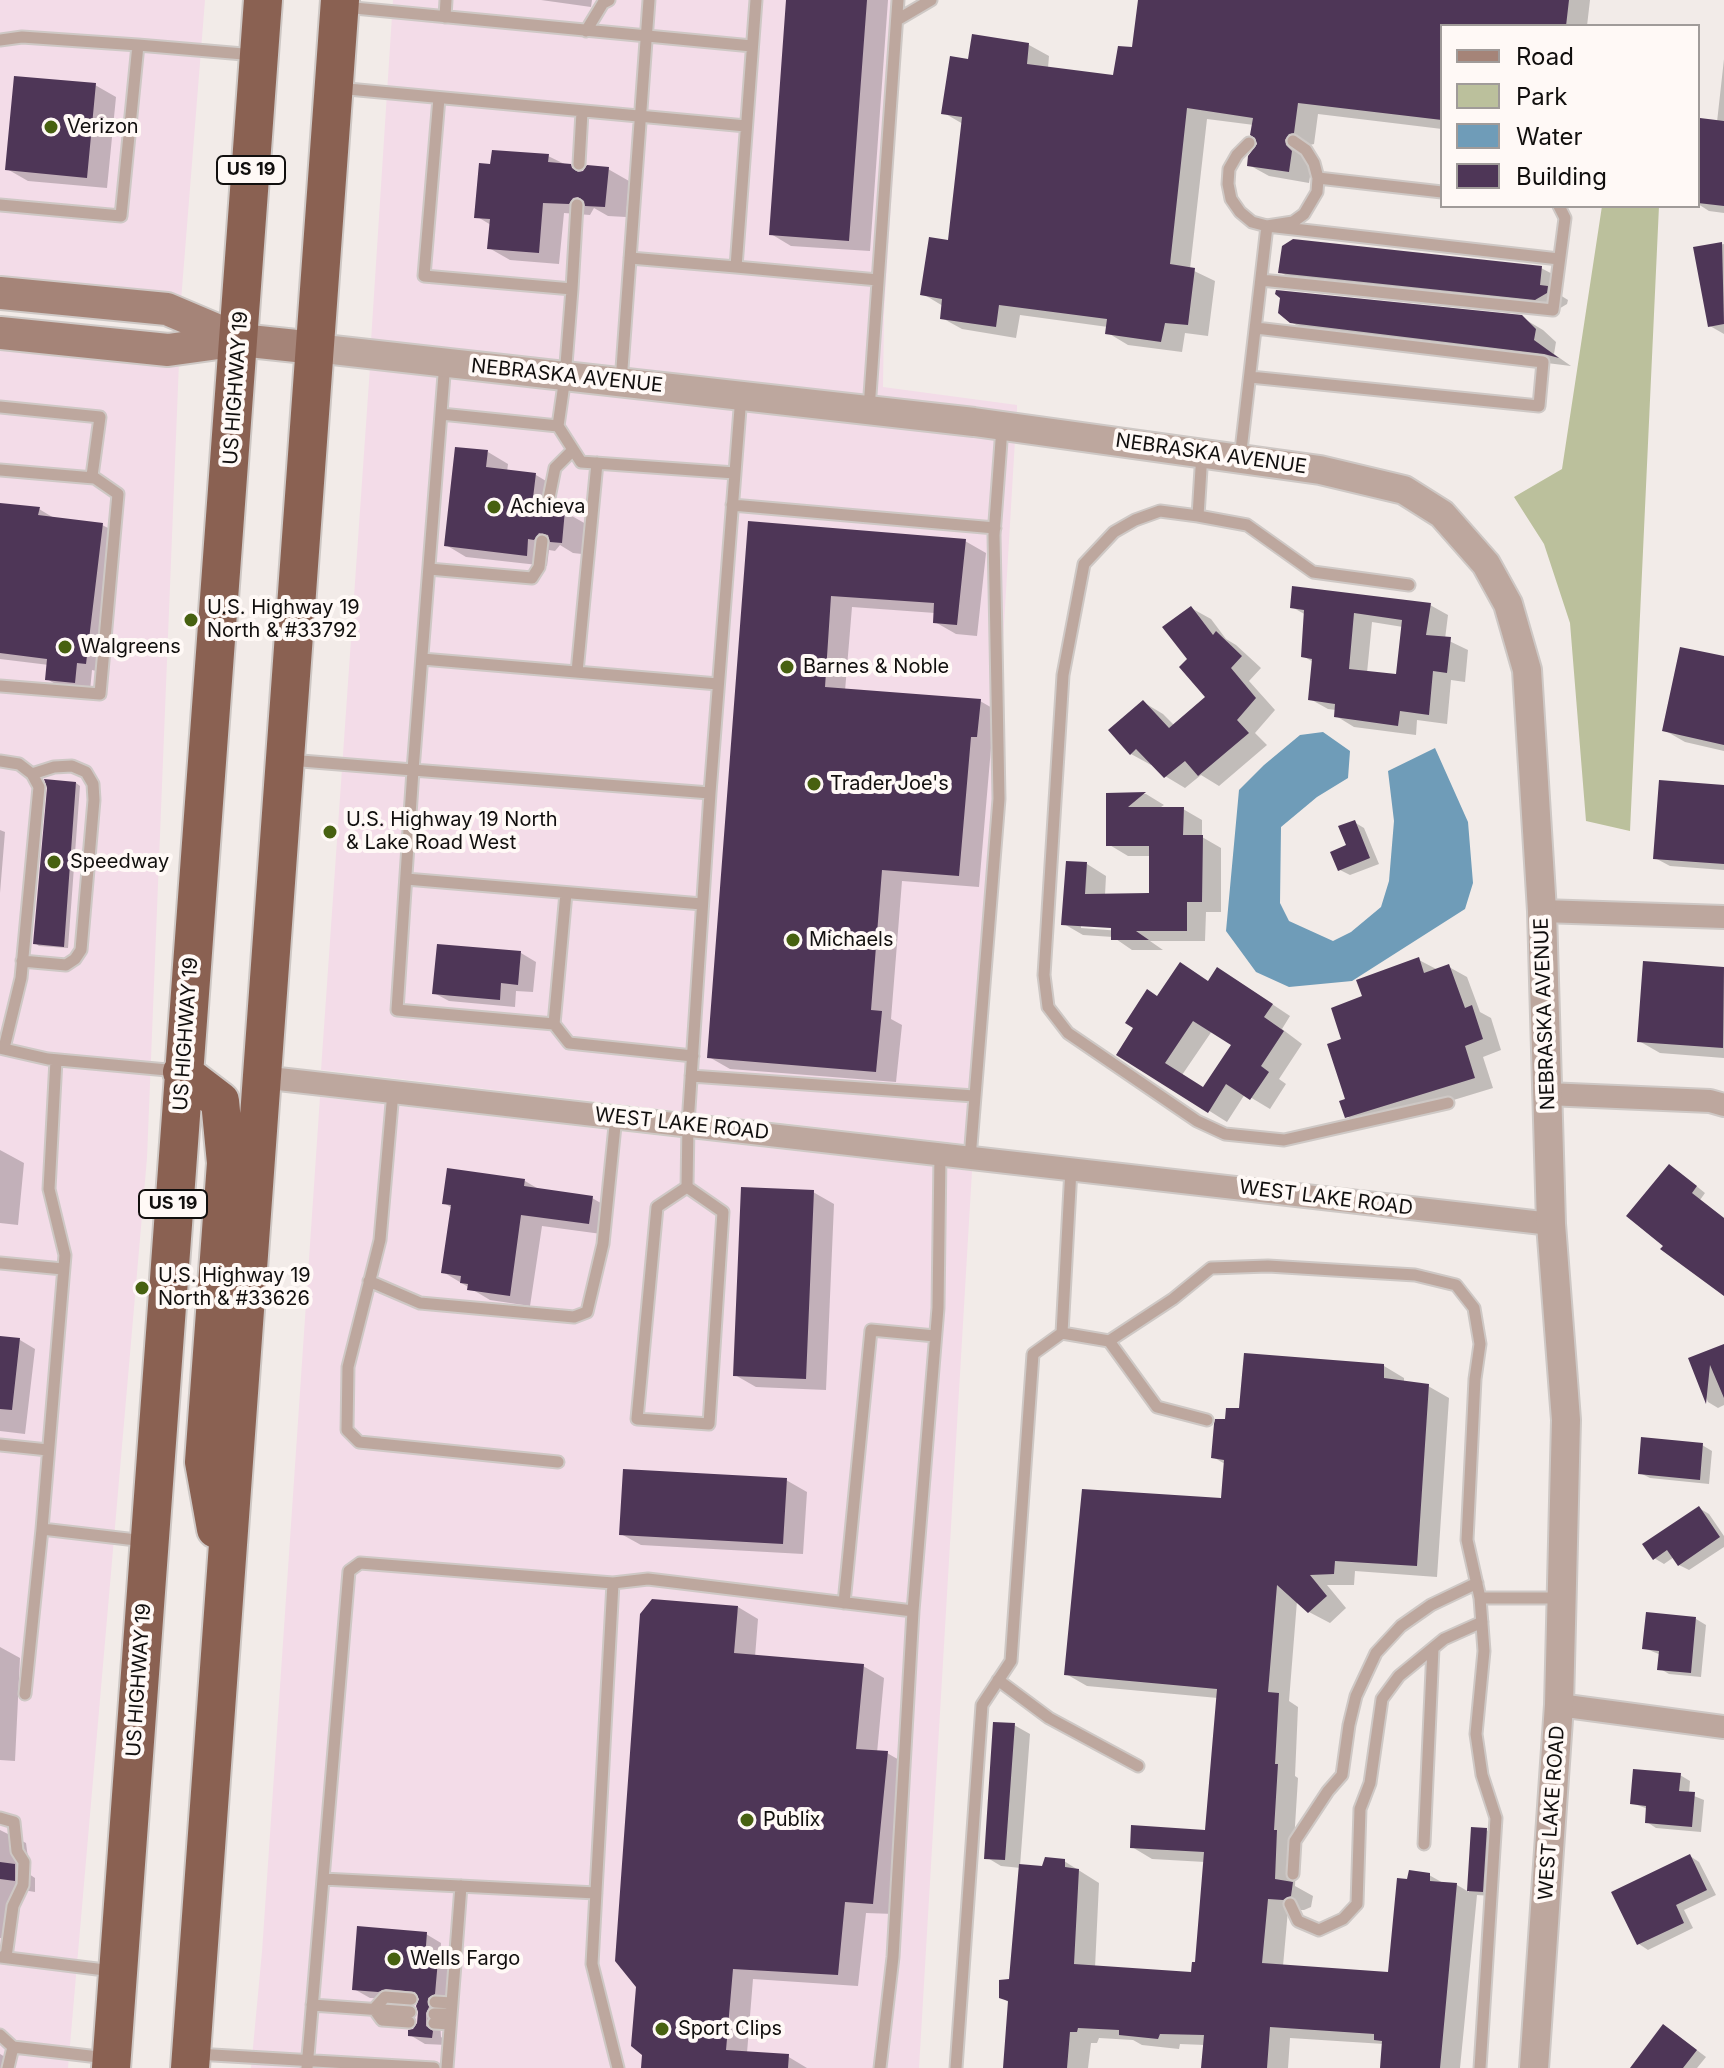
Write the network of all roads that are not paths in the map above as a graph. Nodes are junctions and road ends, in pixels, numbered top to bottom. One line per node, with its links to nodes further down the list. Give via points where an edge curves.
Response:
1 (263, 0): 16 (highway, US HIGHWAY 19 / US 19)
2 (446, 0): 9 (lane)
3 (649, 0): 12 (lane)
4 (756, 0): 15 (lane)
5 (898, 0): 10 (lane)
6 (931, 0): 10 (lane)
7 (605, 1): 11 (lane)
8 (340, 3): 9 (lane); 17 (highway)
9 (445, 17): 11 (lane)
10 (897, 20): 34 (lane)
11 (586, 31): 12 (lane)
12 (646, 38): 15 (lane); 20 (lane)
13 (0, 40): 14 (lane)
14 (138, 45): 16 (lane); 27 (lane, via 121,216)
15 (752, 46): 21 (lane)
16 (259, 56): 40 (highway, US HIGHWAY 19 / US 19)
17 (333, 87): 18 (lane); 41 (highway)
18 (439, 98): 19 (lane); 36 (lane, via 424,276)
19 (582, 112): 20 (lane); 24 (lane)
20 (641, 117): 21 (lane); 31 (lane)
21 (746, 126): 33 (lane)
22 (1293, 141): 25 (lane, via 1306,150)
23 (1249, 143): 30 (lane, via 1229,169 1231,199 1252,222)
24 (579, 164)
25 (1318, 178): 26 (lane); 30 (lane, via 1304,214 1293,222)
26 (1440, 192)
27 (0, 205)
28 (577, 205): 36 (lane)
29 (1560, 208): 32 (lane, via 1565,218)
30 (1267, 226): 32 (lane); 35 (lane)
31 (630, 258): 33 (lane); 45 (lane)
32 (1559, 259): 35 (lane, via 1553,310)
33 (736, 267): 34 (lane)
34 (878, 280): 48 (lane)
35 (1261, 280): 38 (lane)
36 (572, 289): 43 (lane)
37 (0, 293): 40 (main road, NEBRASKA AVENUE, via 167,309)
38 (1256, 328): 44 (lane); 44 (lane, via 1543,362 1539,406)
39 (0, 333): 40 (main road, NEBRASKA AVENUE, via 168,350)
40 (240, 340): 41 (main road, NEBRASKA AVENUE); 85 (highway, US HIGHWAY 19 / US 19)
41 (315, 348): 42 (street, NEBRASKA AVENUE); 70 (highway)
42 (445, 362): 43 (street, NEBRASKA AVENUE); 49 (lane)
43 (565, 377): 45 (street, NEBRASKA AVENUE); 51 (lane)
44 (1250, 377): 54 (lane)
45 (621, 383): 46 (street, NEBRASKA AVENUE)
46 (741, 396): 48 (street, NEBRASKA AVENUE); 57 (lane)
47 (0, 407): 58 (lane, via 100,417)
48 (869, 410): 50 (street, NEBRASKA AVENUE)
49 (441, 414): 51 (lane); 64 (lane)
50 (1002, 425): 53 (street, NEBRASKA AVENUE); 62 (lane)
51 (558, 426): 52 (lane)
52 (573, 450): 55 (lane, via 581,462); 60 (lane, via 555,468)
53 (1202, 453): 54 (street, NEBRASKA AVENUE); 61 (lane)
54 (1240, 459): 78 (street, NEBRASKA AVENUE, via 1320,470 1404,490 1442,514 1486,564 1508,604 1527,670)
55 (597, 463): 57 (lane); 67 (lane)
56 (0, 470): 58 (lane)
57 (735, 473): 59 (lane)
58 (94, 478): 69 (lane, via 118,494 100,694)
59 (732, 505): 62 (lane); 68 (lane)
60 (547, 508)
61 (1198, 516): 65 (lane, via 1247,525 1313,572); 91 (lane, via 1160,511 1135,520 1114,532 1084,564 1063,675 1044,975 1048,1007 1068,1033 1197,1121 1225,1134 1284,1140)
62 (995, 528): 90 (lane, via 999,799)
63 (542, 541): 64 (lane, via 532,578)
64 (429, 569): 66 (lane)
65 (1409, 585)
66 (422, 659): 67 (lane); 72 (lane)
67 (577, 672): 68 (lane)
68 (718, 684): 74 (lane)
69 (0, 686)
70 (284, 760): 72 (lane); 87 (highway)
71 (0, 761): 73 (lane, via 19,764)
72 (413, 770): 74 (lane); 75 (lane)
73 (32, 774): 80 (lane, via 39,787); 80 (lane, via 72,766 86,772 94,800 81,950 66,965)
74 (710, 793): 77 (lane)
75 (406, 879): 76 (lane); 81 (lane, via 397,1010)
76 (566, 893): 77 (lane); 81 (lane)
77 (702, 904): 83 (lane)
78 (1542, 911): 79 (street); 89 (street, NEBRASKA AVENUE)
79 (1724, 917)
80 (22, 961): 82 (lane)
81 (554, 1024): 83 (lane, via 569,1043)
82 (2, 1048): 84 (lane)
83 (693, 1056): 86 (lane)
84 (56, 1060): 85 (lane); 101 (lane, via 49,1189 65,1255)
85 (182, 1072): 111 (highway, US HIGHWAY 19 / US 19); 114 (highway, via 220,1101 226,1163 204,1462)
86 (691, 1076): 90 (lane); 94 (lane)
87 (261, 1077): 88 (street, WEST LAKE ROAD); 114 (highway)
88 (393, 1092): 93 (street, WEST LAKE ROAD); 102 (lane, via 380,1240)
89 (1547, 1094): 92 (street); 99 (street, NEBRASKA AVENUE)
90 (974, 1096): 96 (lane)
91 (1448, 1103)
92 (1724, 1105)
93 (616, 1116): 94 (street, WEST LAKE ROAD); 102 (lane, via 603,1244 587,1312 574,1317 420,1303)
94 (688, 1124): 95 (street, WEST LAKE ROAD); 98 (lane)
95 (940, 1154): 96 (street, WEST LAKE ROAD); 104 (lane)
96 (970, 1158): 97 (street, WEST LAKE ROAD)
97 (1071, 1169): 99 (street, WEST LAKE ROAD); 103 (lane)
98 (687, 1187): 98 (lane, via 657,1207 637,1419 709,1424 723,1212)
99 (1551, 1224): 116 (street, WEST LAKE ROAD, via 1566,1420)
100 (0, 1263): 101 (lane)
101 (63, 1269): 108 (lane)
102 (369, 1281): 109 (lane, via 348,1367 347,1430 359,1442)
103 (1062, 1333): 105 (lane); 121 (lane, via 1033,1354 1011,1661)
104 (935, 1336): 117 (lane, via 871,1330); 118 (lane)
105 (1109, 1341): 106 (lane, via 1157,1407); 113 (lane, via 1211,1268 1343,1269 1415,1275 1456,1285 1474,1308 1480,1344 1467,1540)
106 (1207, 1420)
107 (0, 1445): 108 (lane)
108 (48, 1450): 110 (lane)
109 (558, 1462)
110 (42, 1529): 111 (lane); 122 (lane)
111 (150, 1541): 134 (highway, US HIGHWAY 19 / US 19)
112 (613, 1583): 117 (lane, via 648,1579); 129 (lane, via 360,1563 349,1571); 131 (lane)
113 (1477, 1583): 115 (lane); 128 (lane, via 1431,1605 1376,1653 1356,1696 1342,1775 1295,1841)
114 (226, 1587): 140 (highway)
115 (1480, 1598): 116 (lane); 119 (lane)
116 (1563, 1598): 123 (street, WEST LAKE ROAD)
117 (844, 1603): 118 (lane)
118 (913, 1611): 147 (lane, via 893,1957)
119 (1482, 1622): 120 (lane); 149 (lane, via 1476,1734 1496,1818)
120 (1433, 1648): 127 (lane); 132 (lane, via 1399,1676 1382,1699 1370,1783 1360,1809 1357,1904 1343,1919 1319,1930 1298,1921)
121 (998, 1680): 125 (lane, via 1049,1718); 148 (lane, via 982,1705)
122 (25, 1694)
123 (1559, 1705): 124 (street); 150 (street, WEST LAKE ROAD)
124 (1724, 1727)
125 (1138, 1766)
126 (0, 1818): 133 (lane, via 14,1822 17,1851 24,1862)
127 (1424, 1844)
128 (1293, 1874)
129 (323, 1879): 130 (lane); 135 (lane)
130 (461, 1886): 131 (lane); 137 (lane)
131 (596, 1893): 146 (lane, via 592,1964)
132 (1290, 1904)
133 (3, 1957): 134 (lane)
134 (118, 1972): 141 (highway, US HIGHWAY 19 / US 19)
135 (312, 2005): 136 (lane); 142 (lane)
136 (374, 2009): 136 (lane, via 385,1997 410,2011 382,2020)
137 (451, 2014): 137 (lane, via 434,2013); 145 (lane)
138 (0, 2035): 139 (lane)
139 (13, 2047): 141 (lane); 143 (lane)
140 (190, 2061): 142 (lane)
141 (111, 2063)
142 (307, 2065): 144 (lane)
143 (8, 2068)
144 (434, 2068)
145 (447, 2068)
146 (618, 2068)
147 (880, 2068)
148 (956, 2068)
149 (1480, 2068)
150 (1534, 2068)

